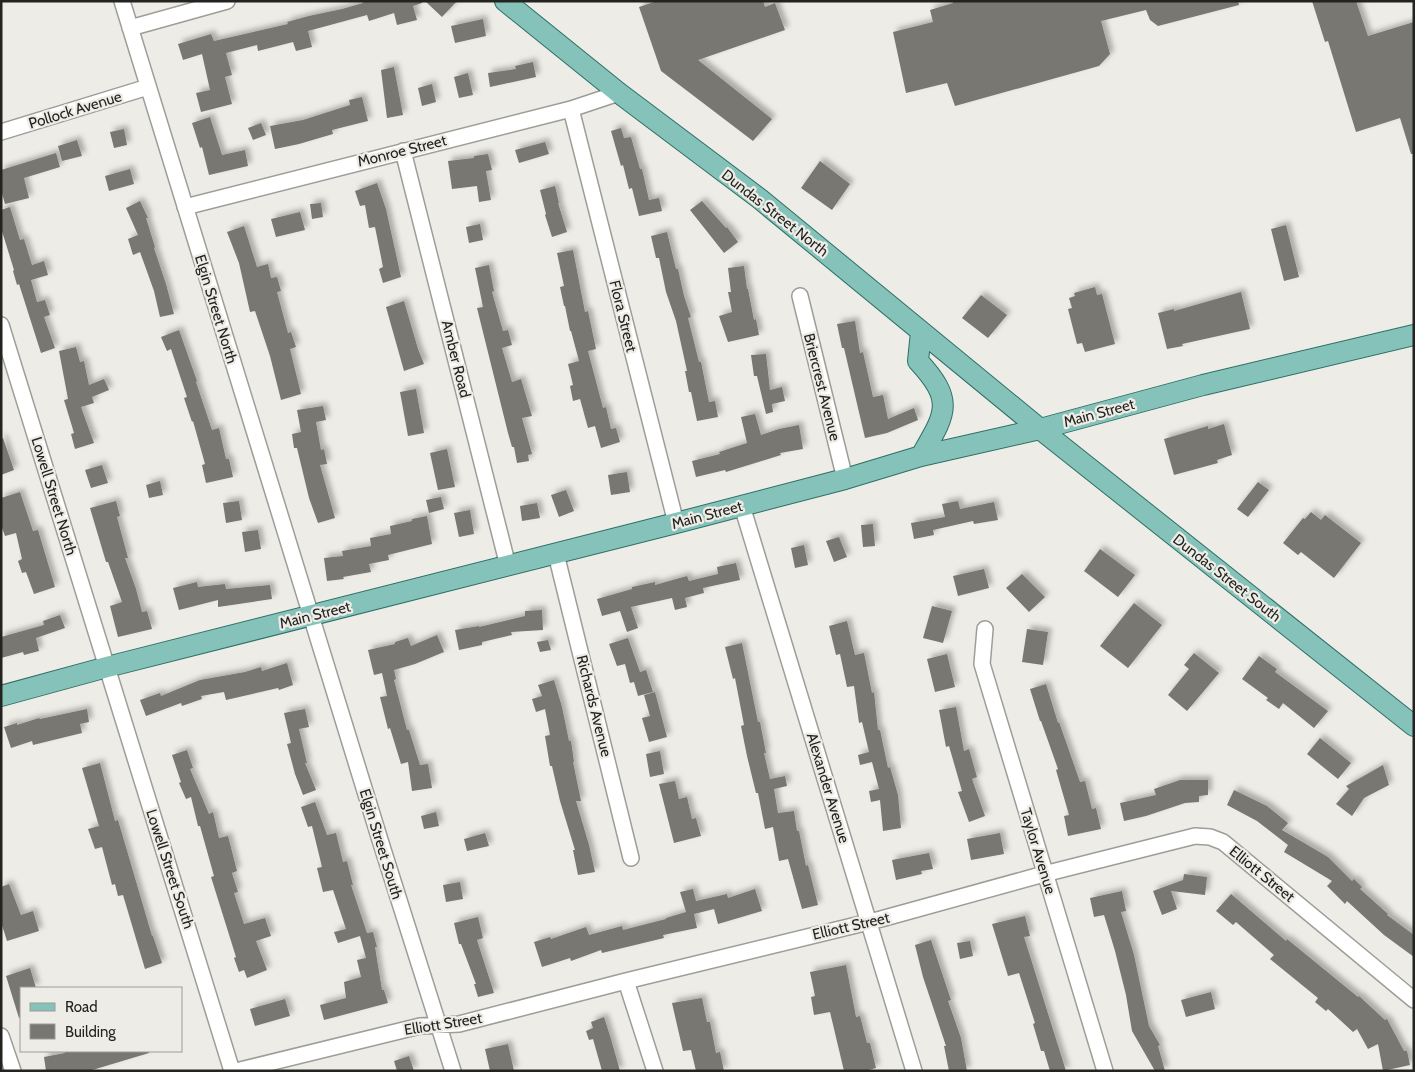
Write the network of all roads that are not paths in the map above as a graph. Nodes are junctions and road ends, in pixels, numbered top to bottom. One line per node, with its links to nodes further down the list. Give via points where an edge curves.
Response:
1 (122, 1): 4 (street, Elgin Street North)
2 (227, 1): 4 (street)
3 (505, 1): 6 (main road, Dundas Street North)
4 (130, 28): 5 (street, Elgin Street North)
5 (148, 87): 8 (street, Pollock Avenue); 10 (street, Elgin Street North)
6 (619, 93): 7 (street, Monroe Street); 13 (main road, Dundas Street North, via 760,199)
7 (571, 109): 9 (street, Monroe Street); 19 (street, Flora Street)
8 (1, 132)
9 (403, 151): 10 (street, Monroe Street); 21 (street, Amber Road)
10 (185, 207): 22 (street, Elgin Street North)
11 (800, 296): 17 (street, Briercrest Avenue)
12 (1, 325): 24 (street, Lowell Street North)
13 (921, 332): 15 (main road, Dundas Street North); 16 (main road, via 918,361 932,376 944,403 941,421)
14 (1414, 335): 15 (main road, Main Street, via 1203,385)
15 (1040, 429): 16 (main road, Main Street); 26 (main road, Dundas Street South)
16 (921, 456): 17 (main road, Main Street)
17 (845, 479): 18 (main road, Main Street)
18 (742, 506): 19 (main road, Main Street); 29 (street, Alexander Avenue)
19 (676, 523): 20 (main road, Main Street)
20 (556, 554): 21 (main road, Main Street); 27 (street, Richards Avenue)
21 (508, 566): 22 (main road, Main Street)
22 (312, 616): 24 (main road, Main Street); 32 (street, Elgin Street South)
23 (985, 629): 28 (street, Taylor Avenue, via 982,664)
24 (108, 667): 25 (main road, Main Street); 35 (street, Lowell Street South)
25 (1, 696)
26 (1414, 726)
27 (631, 858)
28 (1044, 874): 29 (street, Elliott Street); 31 (street, Elliott Street, via 1195,836 1210,837 1223,842); 39 (street, Taylor Avenue)
29 (868, 921): 30 (street, Elliott Street); 38 (street, Alexander Avenue)
30 (626, 981): 32 (street, Elliott Street, via 459,1024); 37 (street)
31 (1414, 1000)
32 (438, 1025): 35 (street, Elliott Street, via 420,1026); 36 (street, Elgin Street South)
33 (1, 1036): 34 (street)
34 (13, 1071)
35 (234, 1071)
36 (453, 1071)
37 (655, 1071)
38 (914, 1071)
39 (1105, 1071)

